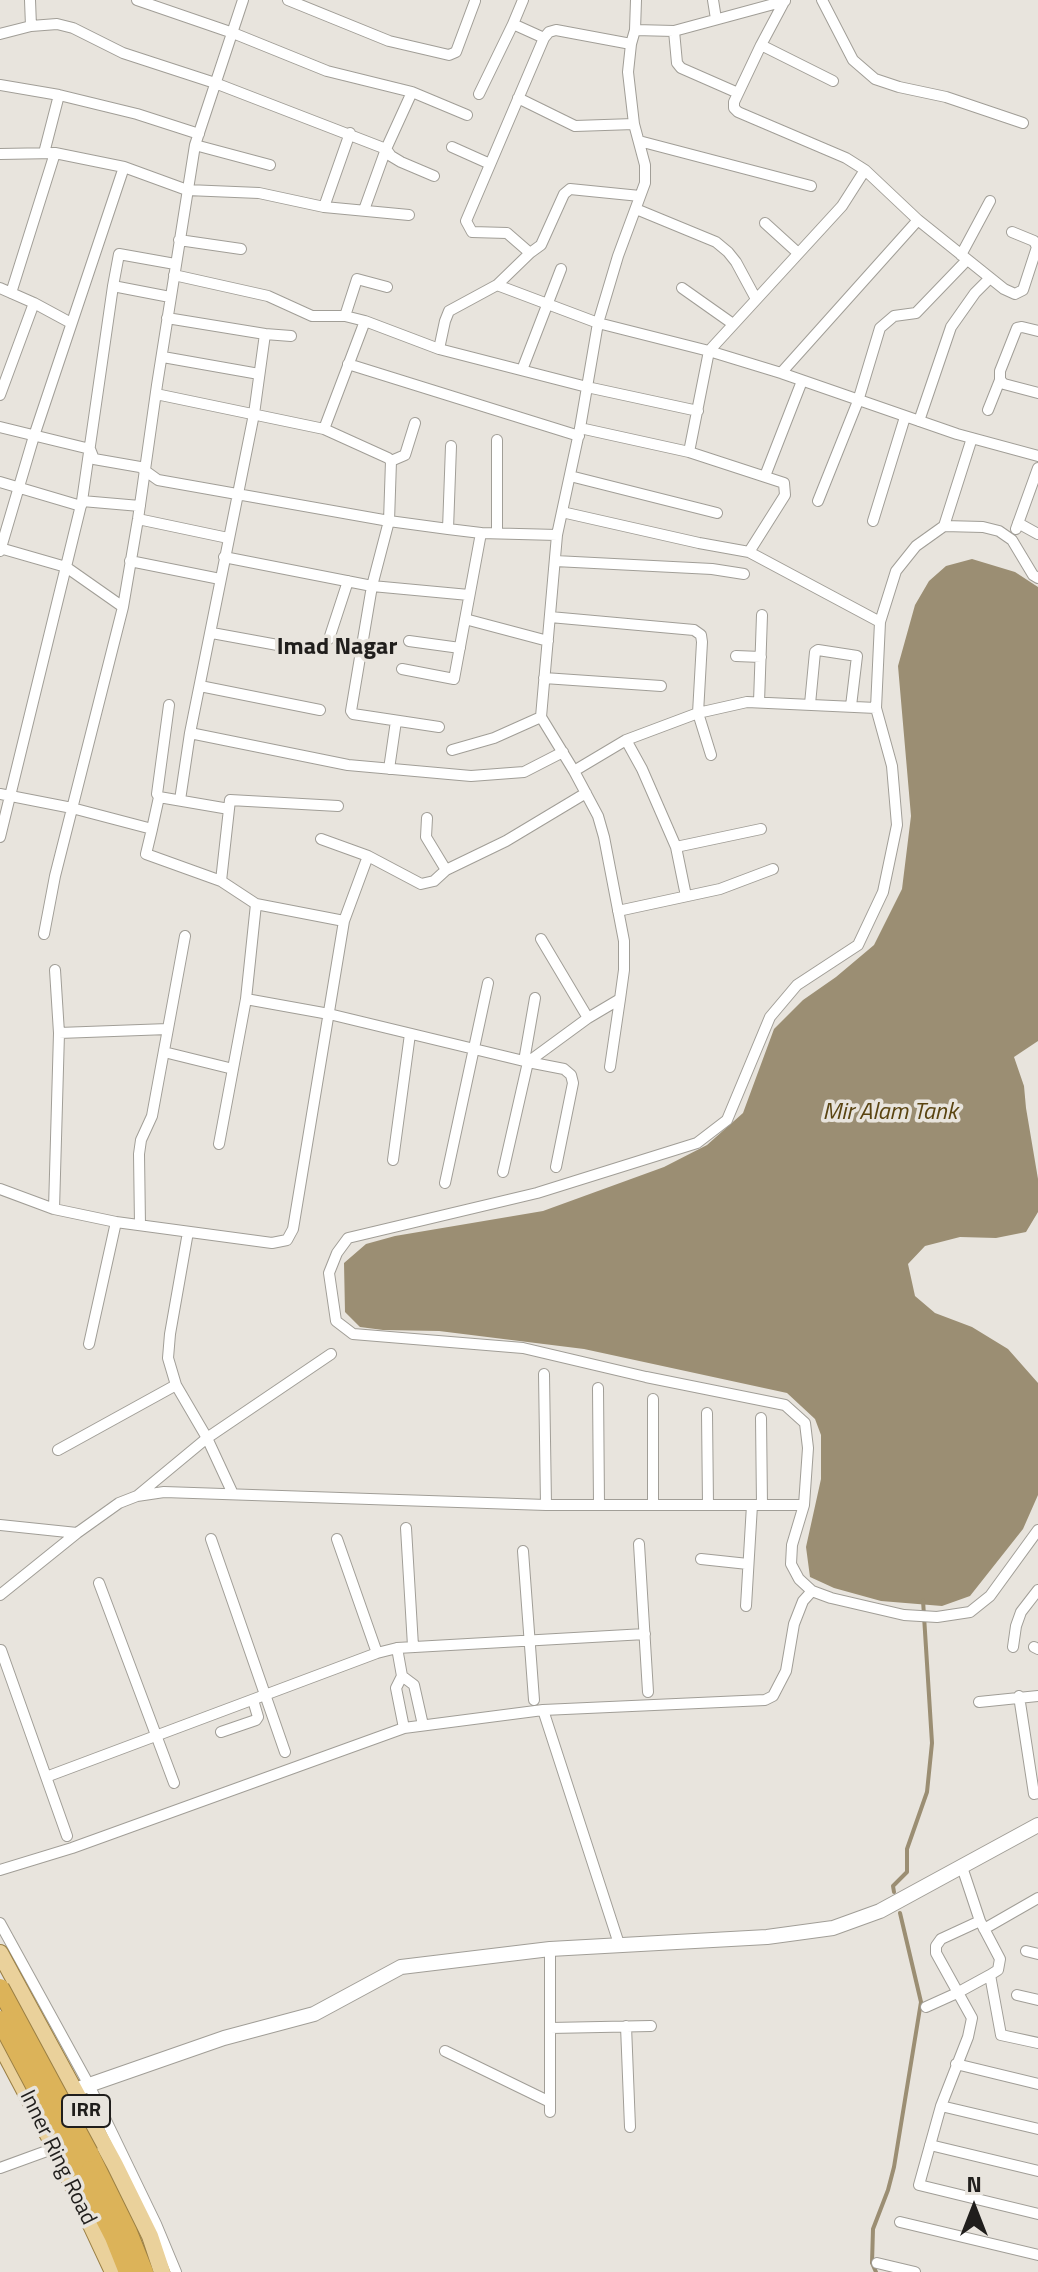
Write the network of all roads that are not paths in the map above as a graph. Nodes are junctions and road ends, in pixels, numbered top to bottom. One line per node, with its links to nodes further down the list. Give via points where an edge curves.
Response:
1 (30, 0): 13 (street)
2 (137, 0): 16 (street)
3 (243, 0): 16 (street)
4 (288, 0): 10 (street, via 389,41 449,55 456,52)
5 (523, 0): 12 (street)
6 (636, 0): 14 (street)
7 (713, 0): 11 (street)
8 (785, 0): 11 (street); 20 (street)
9 (822, 0): 30 (street, via 853,60 875,79)
10 (475, 1)
11 (716, 19): 15 (street)
12 (513, 24): 18 (street); 26 (street)
13 (31, 26): 17 (street); 22 (street, via 73,28 123,53)
14 (635, 30): 15 (street); 19 (street)
15 (674, 31): 25 (street, via 681,68)
16 (233, 33): 22 (street); 24 (street, via 327,71)
17 (0, 34)
18 (544, 38): 19 (street, via 556,30); 28 (street)
19 (631, 44): 31 (street, via 628,72)
20 (761, 45): 21 (street); 25 (street)
21 (833, 81)
22 (215, 83): 32 (street); 33 (street)
23 (0, 85): 27 (street)
24 (412, 92): 29 (street); 36 (street)
25 (738, 93): 42 (street, via 738,112)
26 (479, 94)
27 (59, 95): 33 (street, via 137,114); 37 (street)
28 (518, 98): 31 (street, via 575,126); 39 (street)
29 (467, 115)
30 (1023, 123)
31 (634, 124): 34 (street)
32 (350, 133): 36 (street); 48 (street)
33 (197, 140): 40 (street); 45 (street)
34 (639, 141): 44 (street); 46 (street, via 645,165)
35 (452, 147): 39 (street)
36 (386, 149): 43 (street); 50 (street)
37 (49, 153): 38 (street); 41 (street); 68 (street)
38 (0, 155)
39 (490, 164): 57 (street, via 466,221 469,229 507,233)
40 (270, 165)
41 (124, 167): 45 (street); 76 (street)
42 (865, 170): 52 (street); 58 (street, via 842,206)
43 (434, 176)
44 (811, 186)
45 (187, 190): 48 (street, via 259,193); 55 (street)
46 (640, 196): 49 (street); 57 (street, via 570,189 544,241)
47 (990, 201): 59 (street)
48 (324, 207): 50 (street)
49 (636, 209): 70 (street, via 716,242 736,262); 77 (street)
50 (364, 210): 51 (street)
51 (409, 215)
52 (918, 220): 59 (street); 87 (street)
53 (765, 223): 58 (street)
54 (1012, 232): 62 (street, via 1037,247 1023,290 1015,294)
55 (179, 240): 56 (street); 60 (street)
56 (241, 249)
57 (530, 253): 63 (street)
58 (798, 253): 70 (street)
59 (964, 258): 62 (street); 95 (street, via 916,313 894,316 880,328)
60 (174, 269): 64 (street, via 119,254); 69 (street); 73 (street, via 268,296 312,316)
61 (561, 269): 72 (street)
62 (990, 278): 100 (street, via 951,327)
63 (497, 285): 72 (street); 82 (street, via 449,311)
64 (113, 286): 69 (street); 109 (street)
65 (387, 287): 73 (street, via 357,279)
66 (0, 288): 68 (street)
67 (682, 288): 78 (street)
68 (11, 293): 71 (street)
69 (170, 297): 74 (street)
70 (756, 299): 78 (street)
71 (34, 303): 76 (street); 94 (street)
72 (549, 304): 77 (street); 86 (street)
73 (345, 316): 75 (street)
74 (167, 318): 80 (street); 84 (street)
75 (365, 321): 82 (street); 85 (street)
76 (71, 323): 105 (street)
77 (598, 323): 83 (street); 91 (street)
78 (733, 324): 83 (street)
79 (1038, 331): 89 (street, via 1017,328)
80 (265, 334): 81 (street); 88 (street)
81 (291, 336)
82 (439, 349): 86 (street)
83 (709, 351): 87 (street); 97 (street)
84 (163, 357): 88 (street); 93 (street)
85 (348, 364): 103 (street); 104 (street)
86 (522, 370): 91 (street)
87 (781, 373): 90 (street)
88 (259, 374): 98 (street)
89 (1000, 380): 92 (street); 96 (street)
90 (802, 381): 95 (street); 116 (street)
91 (587, 387): 97 (street); 104 (street)
92 (1038, 393)
93 (156, 394): 98 (street); 114 (street)
94 (0, 395)
95 (858, 401): 99 (street); 120 (street)
96 (988, 410)
97 (698, 411): 110 (street)
98 (254, 414): 103 (street); 119 (street)
99 (905, 417): 100 (street); 127 (street)
100 (919, 421): 106 (street)
101 (415, 423): 112 (street, via 405,455)
102 (0, 427): 105 (street)
103 (324, 429): 112 (street)
104 (579, 432): 110 (street); 115 (street)
105 (34, 436): 109 (street); 118 (street)
106 (972, 438): 111 (street); 128 (street)
107 (497, 440): 130 (street)
108 (451, 446): 129 (street)
109 (90, 449): 114 (street, via 94,459); 121 (street)
110 (689, 452): 116 (street)
111 (1038, 456)
112 (391, 461): 126 (street)
113 (1038, 468): 132 (street, via 1017,526)
114 (145, 471): 119 (street, via 158,480); 122 (street)
115 (570, 476): 123 (street); 124 (street)
116 (765, 476): 136 (street, via 784,483 785,495)
117 (0, 482): 118 (street)
118 (19, 488): 121 (street); 135 (street)
119 (237, 494): 126 (street); 134 (street)
120 (818, 501)
121 (82, 504): 122 (street); 140 (street)
122 (140, 506): 125 (street)
123 (562, 512): 133 (street); 136 (street)
124 (717, 513)
125 (138, 519): 134 (street); 138 (street)
126 (389, 521): 129 (street); 145 (street)
127 (873, 521)
128 (944, 526): 142 (street, via 999,531 1012,540); 151 (street, via 916,546 896,571)
129 (448, 529): 131 (street)
130 (497, 532): 131 (street); 133 (street)
131 (481, 533): 146 (street)
132 (1038, 534)
133 (557, 535): 139 (street)
134 (228, 538): 137 (street)
135 (0, 549): 140 (street)
136 (749, 552): 151 (street)
137 (224, 557): 143 (street); 144 (street)
138 (130, 561): 143 (street); 147 (street)
139 (555, 561): 141 (street); 149 (street)
140 (66, 567): 147 (street); 182 (street)
141 (744, 574)
142 (1038, 578)
143 (220, 579): 152 (street)
144 (348, 581): 145 (street); 153 (street)
145 (372, 586): 146 (street); 172 (street, via 351,711)
146 (469, 595): 150 (street)
147 (123, 607): 186 (street)
148 (762, 615): 159 (street)
149 (550, 617): 155 (street); 170 (street, via 694,630 702,642)
150 (465, 619): 155 (street); 157 (street)
151 (880, 622): 168 (street)
152 (212, 633): 156 (street); 162 (street)
153 (329, 639)
154 (409, 641): 157 (street)
155 (548, 641): 161 (street)
156 (294, 648)
157 (460, 648): 160 (street, via 454,679)
158 (736, 656): 159 (street)
159 (761, 657): 164 (street)
160 (402, 669)
161 (544, 678): 163 (street); 171 (street)
162 (200, 686): 169 (street); 174 (street)
163 (661, 686)
164 (759, 702): 165 (street); 170 (street)
165 (810, 704): 167 (street); 167 (street, via 818,650 857,656)
166 (169, 705): 183 (street)
167 (851, 706): 168 (street)
168 (876, 708): 247 (street, via 892,766 897,825 883,892 858,945 797,985 770,1017 727,1120 697,1143 537,1193 348,1238 329,1273 336,1321 353,1334 523,1348 785,1405 805,1423)
169 (320, 710)
170 (698, 713): 175 (street); 178 (street)
171 (541, 717): 176 (street); 177 (street)
172 (396, 721): 173 (street); 179 (street)
173 (439, 727)
174 (190, 733): 179 (street); 184 (street)
175 (626, 740): 180 (street); 193 (street)
176 (452, 750)
177 (563, 752): 179 (street, via 524,772 471,776); 180 (street)
178 (711, 755)
179 (389, 769)
180 (574, 771): 181 (street)
181 (586, 793): 196 (street); 200 (street, via 604,837)
182 (5, 796): 186 (street); 191 (street)
183 (159, 797): 184 (street); 189 (street)
184 (180, 800): 187 (street)
185 (338, 806): 187 (street, via 230,800)
186 (72, 808): 189 (street); 202 (street)
187 (229, 809): 197 (street)
188 (427, 818): 196 (street, via 426,837)
189 (152, 829): 197 (street, via 146,854)
190 (761, 829): 193 (street)
191 (0, 837)
192 (321, 839): 194 (street)
193 (676, 847): 198 (street)
194 (368, 856): 196 (street, via 421,884); 201 (street)
195 (773, 869): 198 (street)
196 (446, 870)
197 (221, 881): 199 (street)
198 (686, 896): 200 (street)
199 (256, 904): 201 (street); 208 (street)
200 (618, 911): 209 (street, via 624,956)
201 (344, 921): 210 (street)
202 (44, 934)
203 (185, 936): 212 (street)
204 (541, 939): 211 (street)
205 (55, 970): 213 (street)
206 (488, 983): 215 (street)
207 (535, 998): 217 (street)
208 (246, 999): 210 (street); 219 (street)
209 (620, 999): 211 (street); 218 (street)
210 (329, 1014): 214 (street); 229 (street, via 287,1240 272,1243)
211 (588, 1018): 217 (street)
212 (168, 1029): 213 (street); 216 (street)
213 (59, 1033): 226 (street)
214 (410, 1034): 215 (street); 221 (street)
215 (473, 1048): 217 (street); 224 (street)
216 (164, 1052): 219 (street); 228 (street, via 139,1154)
217 (526, 1061): 222 (street, via 571,1075); 223 (street)
218 (610, 1067)
219 (233, 1069): 220 (street)
220 (219, 1144)
221 (393, 1160)
222 (556, 1167)
223 (503, 1172)
224 (445, 1183)
225 (0, 1189): 226 (street)
226 (54, 1209): 227 (street)
227 (116, 1222): 228 (street); 230 (street)
228 (140, 1225): 229 (street)
229 (188, 1232): 233 (street, via 168,1358)
230 (89, 1344)
231 (331, 1354): 238 (street)
232 (544, 1374): 242 (street)
233 (176, 1385): 238 (street); 239 (street)
234 (598, 1388): 243 (street)
235 (653, 1399): 244 (street)
236 (707, 1413): 245 (street)
237 (761, 1418): 246 (street)
238 (207, 1438): 240 (street); 241 (street)
239 (58, 1450)
240 (233, 1494): 241 (street); 242 (street)
241 (137, 1496): 251 (street)
242 (546, 1505): 243 (street)
243 (599, 1505): 244 (street)
244 (653, 1505): 245 (street)
245 (708, 1505): 246 (street)
246 (757, 1505): 247 (street); 257 (street)
247 (804, 1505): 260 (street, via 791,1564)
248 (0, 1525): 251 (street)
249 (406, 1528): 265 (street)
250 (1038, 1530): 260 (street, via 990,1596 970,1612 904,1615)
251 (77, 1533): 261 (street)
252 (211, 1539): 272 (street)
253 (337, 1539): 269 (street)
254 (639, 1544): 263 (street)
255 (523, 1551): 264 (street)
256 (701, 1559): 257 (street)
257 (748, 1564): 262 (street)
258 (99, 1583): 282 (street)
259 (1038, 1590): 266 (street, via 1021,1612)
260 (812, 1591): 278 (street, via 794,1624 786,1671 773,1696 765,1700)
261 (0, 1595)
262 (746, 1606)
263 (645, 1634): 264 (street); 271 (street)
264 (530, 1641): 265 (street); 276 (street)
265 (413, 1646): 267 (street)
266 (1013, 1647)
267 (397, 1648): 269 (street); 270 (street)
268 (1, 1650): 284 (street)
269 (377, 1653): 272 (street)
270 (402, 1676): 279 (street, via 414,1685); 280 (street, via 396,1688)
271 (648, 1692)
272 (267, 1695): 275 (street); 283 (street)
273 (1019, 1696): 274 (street); 277 (street); 286 (street, via 1034,1794)
274 (1038, 1696)
275 (253, 1700): 281 (street, via 256,1720); 282 (street)
276 (534, 1700)
277 (979, 1702)
278 (543, 1710): 279 (street); 294 (street)
279 (423, 1725): 280 (street)
280 (404, 1728): 290 (street)
281 (221, 1732)
282 (156, 1736): 284 (street); 285 (street)
283 (285, 1752)
284 (46, 1777): 288 (street)
285 (174, 1783)
286 (1038, 1793)
287 (1038, 1825): 289 (main road)
288 (67, 1836)
289 (962, 1867): 293 (street); 294 (main road, via 880,1911 833,1928)
290 (0, 1870)
291 (1038, 1898): 293 (street)
292 (0, 1923): 314 (street)
293 (982, 1925): 299 (street, via 1001,1964); 301 (street, via 941,1939 936,1946)
294 (620, 1947): 295 (main road)
295 (550, 1949): 308 (street); 314 (main road, via 401,1967 314,2014 224,2038)
296 (1026, 1951): 298 (street)
297 (0, 1953): 314 (main road, Inner Ring Road / IRR)
298 (1038, 1954)
299 (990, 1975): 301 (street); 309 (street, via 1001,2035)
300 (0, 1988): 329 (highway, bridge, via 94,2164)
301 (957, 1993): 304 (street); 312 (street, via 972,2018)
302 (1017, 1995): 303 (street)
303 (1038, 2000)
304 (926, 2007)
305 (0, 2020): 328 (highway, bridge, via 98,2204)
306 (626, 2026): 307 (street); 308 (street); 317 (street)
307 (651, 2026)
308 (550, 2028): 311 (street, via 550,2107)
309 (1038, 2043)
310 (0, 2044): 315 (main road, Inner Ring Road / IRR)
311 (445, 2051)
312 (956, 2064): 313 (street); 316 (street)
313 (1038, 2084)
314 (82, 2088): 315 (main road); 330 (main road, Inner Ring Road / IRR); 331 (street, via 156,2224)
315 (33, 2106): 320 (main road, Inner Ring Road / IRR)
316 (941, 2106): 318 (street); 319 (street)
317 (630, 2127)
318 (1038, 2129)
319 (930, 2145): 322 (street); 323 (street, via 919,2185)
320 (55, 2148): 321 (street); 327 (main road, Inner Ring Road / IRR)
321 (0, 2168)
322 (1038, 2171)
323 (1038, 2214)
324 (900, 2222): 325 (street)
325 (1038, 2255)
326 (877, 2263): 332 (street)
327 (113, 2272)
328 (128, 2272)
329 (144, 2272)
330 (162, 2272)
331 (176, 2272)
332 (915, 2272)

